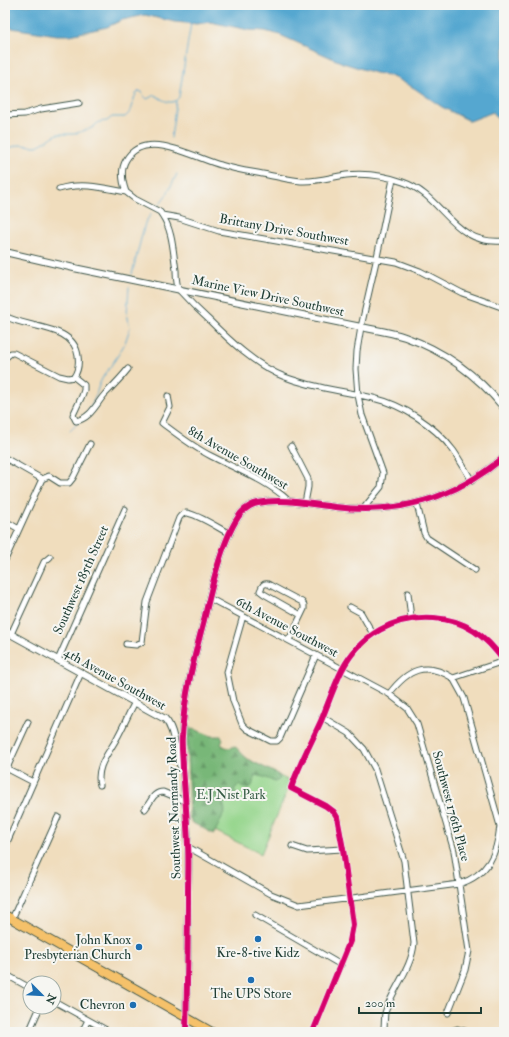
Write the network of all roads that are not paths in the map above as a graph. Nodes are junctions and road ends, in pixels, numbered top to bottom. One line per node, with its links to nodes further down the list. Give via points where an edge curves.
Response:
1 (79, 103): 2 (street)
2 (5, 116)
3 (394, 179): 5 (street, via 365,174 300,181 235,169 184,151 153,146 138,149 126,159 122,177); 7 (street, via 422,190 454,224 468,234 489,241); 9 (street)
4 (59, 189): 5 (street, Brittany Drive Southwest, via 84,185)
5 (126, 192): 6 (street, Brittany Drive Southwest)
6 (162, 215): 9 (street, Brittany Drive Southwest, via 219,230); 10 (street, via 172,242)
7 (504, 241)
8 (5, 252): 10 (street, Marine View Drive Southwest)
9 (377, 258): 11 (street, Brittany Drive Southwest, via 420,270 462,293); 13 (street)
10 (178, 289): 13 (street, Marine View Drive Southwest); 17 (street, via 227,339 274,372 305,383)
11 (504, 308)
12 (5, 316): 16 (street, via 57,331 68,338 76,347 78,356 79,363)
13 (360, 326): 17 (street, via 356,369); 19 (street, Marine View Drive Southwest, via 404,337 438,352 468,371)
14 (5, 358): 16 (street, via 10,353 18,354 59,376)
15 (128, 369): 16 (street, via 103,396 94,410 82,420 76,421 74,415 84,385)
16 (74, 377)
17 (358, 395): 25 (street, via 389,402 420,419 452,450); 30 (street, via 362,415 383,473 381,487)
18 (168, 396): 26 (street, 8th Avenue Southwest, via 170,407 162,423 186,442 249,475)
19 (504, 408)
20 (90, 444): 24 (street, via 69,483 60,483 49,476)
21 (291, 446): 27 (street, via 308,479)
22 (504, 457): 25 (street, Southwest Normandy Road)
23 (5, 458): 24 (street)
24 (42, 479): 32 (street)
25 (472, 481): 28 (street, Southwest Normandy Road)
26 (289, 501): 27 (street, Southwest Normandy Road); 33 (street, Southwest Normandy Road, via 255,503 247,507)
27 (305, 503): 30 (street, Southwest Normandy Road)
28 (417, 504): 30 (street, Southwest Normandy Road, via 380,510); 36 (street, via 427,538)
29 (125, 508): 48 (street, Southwest 185th Street)
30 (364, 509)
31 (5, 522): 32 (street)
32 (18, 529): 35 (street)
33 (230, 534): 38 (street, Southwest Normandy Road); 46 (street, via 192,514 184,513 179,518 147,602 142,642 136,645)
34 (50, 557): 43 (street, via 44,562)
35 (5, 560)
36 (475, 570)
37 (408, 593): 42 (street)
38 (209, 598): 41 (street, 6th Avenue Southwest); 59 (street, Southwest Normandy Road, via 184,706)
39 (350, 607): 44 (street, via 361,613)
40 (301, 615): 40 (street, via 304,610 302,602 268,584 262,586 260,591 264,594); 45 (street)
41 (243, 616): 45 (street, 6th Avenue Southwest); 47 (street, via 227,672 233,701 242,724 247,729 271,741 275,742 280,738)
42 (412, 618): 44 (street, via 395,622); 49 (street, via 440,618 463,625 484,637)
43 (8, 632): 48 (street, 4th Avenue Southwest)
44 (373, 634): 50 (street)
45 (289, 640): 47 (street, 6th Avenue Southwest)
46 (126, 644)
47 (316, 655): 50 (street, 6th Avenue Southwest)
48 (58, 660): 51 (street, 4th Avenue Southwest)
49 (504, 661): 52 (street)
50 (343, 669): 53 (street, 6th Avenue Southwest); 56 (street)
51 (81, 673): 54 (street, 4th Avenue Southwest); 60 (street)
52 (453, 678): 53 (street, via 434,670 417,670 399,681); 69 (street, via 464,698 500,826 498,843 484,870)
53 (389, 694): 55 (street, 6th Avenue Southwest)
54 (135, 702): 59 (street, 4th Avenue Southwest, via 169,723 176,757); 61 (street, via 105,757 99,772)
55 (413, 715): 69 (street, Southwest 176th Place, via 454,851)
56 (322, 717): 68 (street, via 291,788 334,812); 70 (street, via 349,733 364,749 375,769 404,861)
57 (28, 722): 58 (street)
58 (6, 768): 60 (street)
59 (183, 772): 62 (street, Southwest Normandy Road)
60 (33, 782): 66 (street)
61 (100, 785)
62 (185, 801): 63 (street, via 159,792); 67 (street, Southwest Normandy Road)
63 (145, 809)
64 (58, 817): 73 (street)
65 (292, 846): 68 (street, via 307,851)
66 (5, 847)
67 (188, 847): 71 (street, via 291,903 305,905); 80 (street, Southwest Normandy Road)
68 (343, 850): 71 (street)
69 (459, 884): 70 (street); 78 (street, Southwest 176th Place, via 469,951 465,970)
70 (408, 891): 71 (street); 88 (street, via 414,950 385,1014)
71 (349, 899): 74 (street, via 353,925)
72 (255, 915): 74 (street)
73 (8, 917): 80 (main road)
74 (341, 964): 87 (street)
75 (5, 974): 76 (street)
76 (22, 984)
77 (62, 1005): 81 (street)
78 (448, 1013)
79 (36, 1015): 82 (street)
80 (186, 1018): 85 (street, Southwest Normandy Road); 86 (main road)
81 (88, 1020): 83 (street); 84 (street)
82 (28, 1032)
83 (82, 1032)
84 (110, 1032)
85 (186, 1032)
86 (212, 1032)
87 (312, 1032)
88 (383, 1032)
89 (448, 1032): 90 (street, via 456,1029)
90 (468, 1032)

